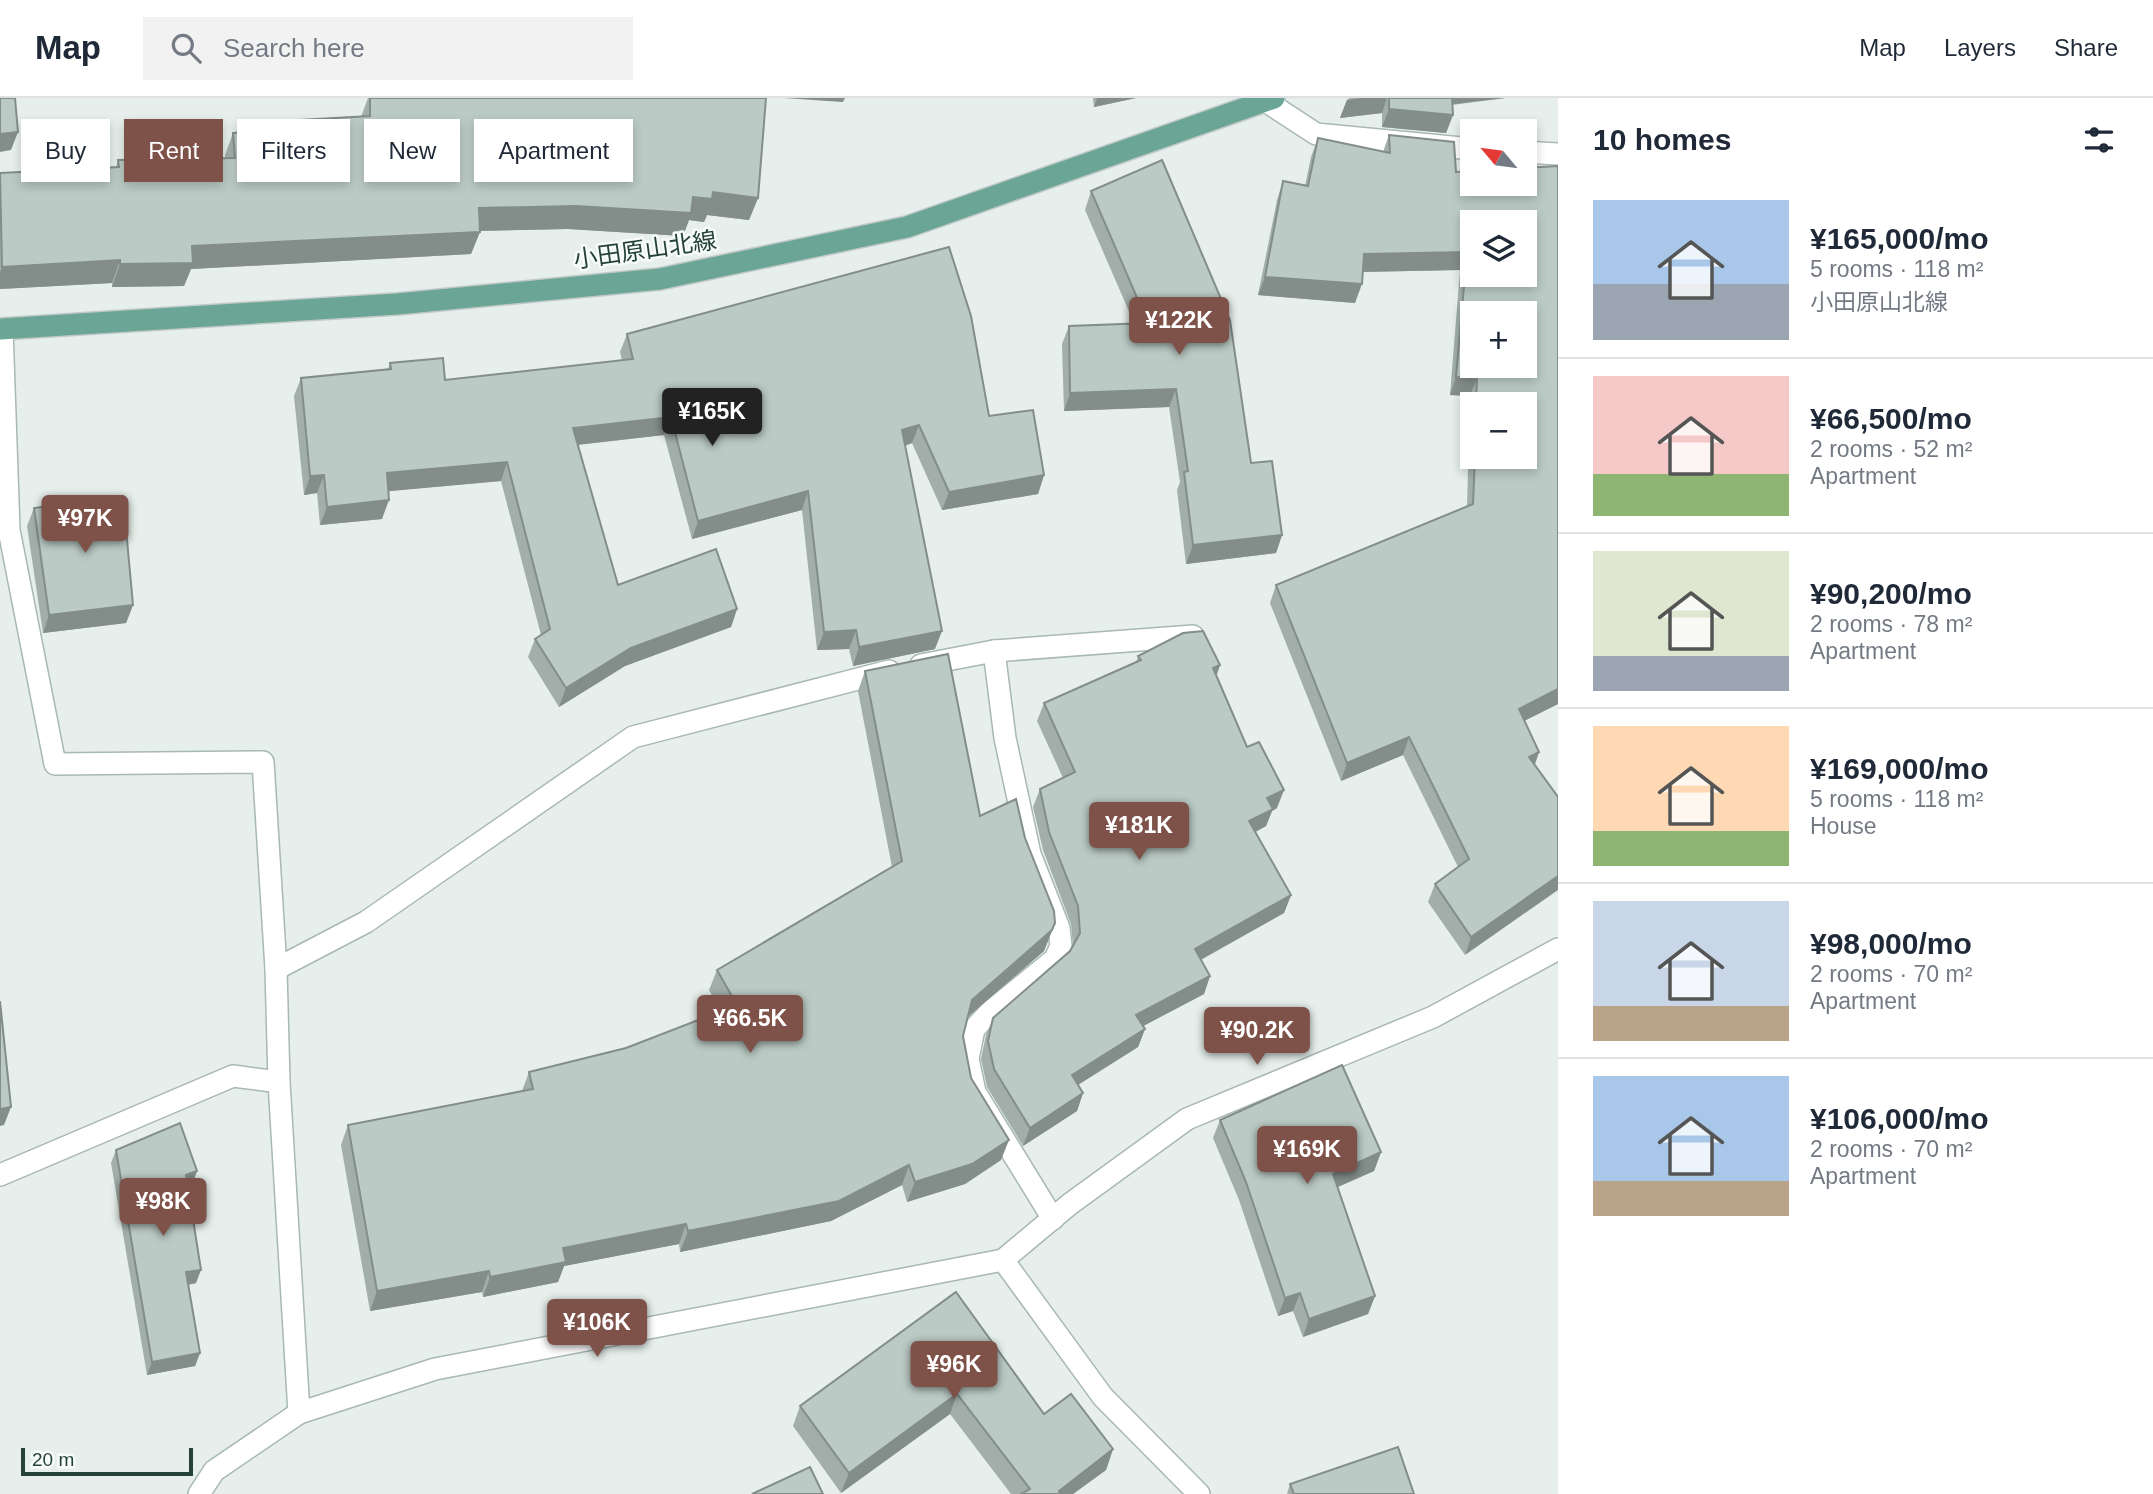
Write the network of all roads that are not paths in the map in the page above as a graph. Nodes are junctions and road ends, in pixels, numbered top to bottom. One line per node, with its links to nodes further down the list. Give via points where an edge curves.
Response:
1 (1270, 100): 2 (street, via 1316,134); 5 (main road, 小田原山北線, via 907,227 660,279 397,304)
2 (1460, 148)
3 (1537, 153): 4 (street)
4 (1558, 154)
5 (1, 329): 9 (street, via 9,530 55,764 262,762)
6 (1193, 636): 7 (street)
7 (994, 651): 9 (street, via 862,677 633,737 366,922); 12 (street, via 1005,738 1030,854 1059,928 1061,946 1055,959 974,1029 968,1059 975,1092)
8 (1558, 949): 12 (street, via 1433,1017 1188,1119)
9 (276, 969): 10 (street)
10 (279, 1082): 11 (street, via 233,1076); 14 (street)
11 (0, 1175)
12 (1053, 1219): 13 (street)
13 (1003, 1260): 14 (street, via 435,1368); 16 (street, via 1103,1397)
14 (299, 1413): 15 (street, via 214,1471)
15 (199, 1494)
16 (1199, 1494)

